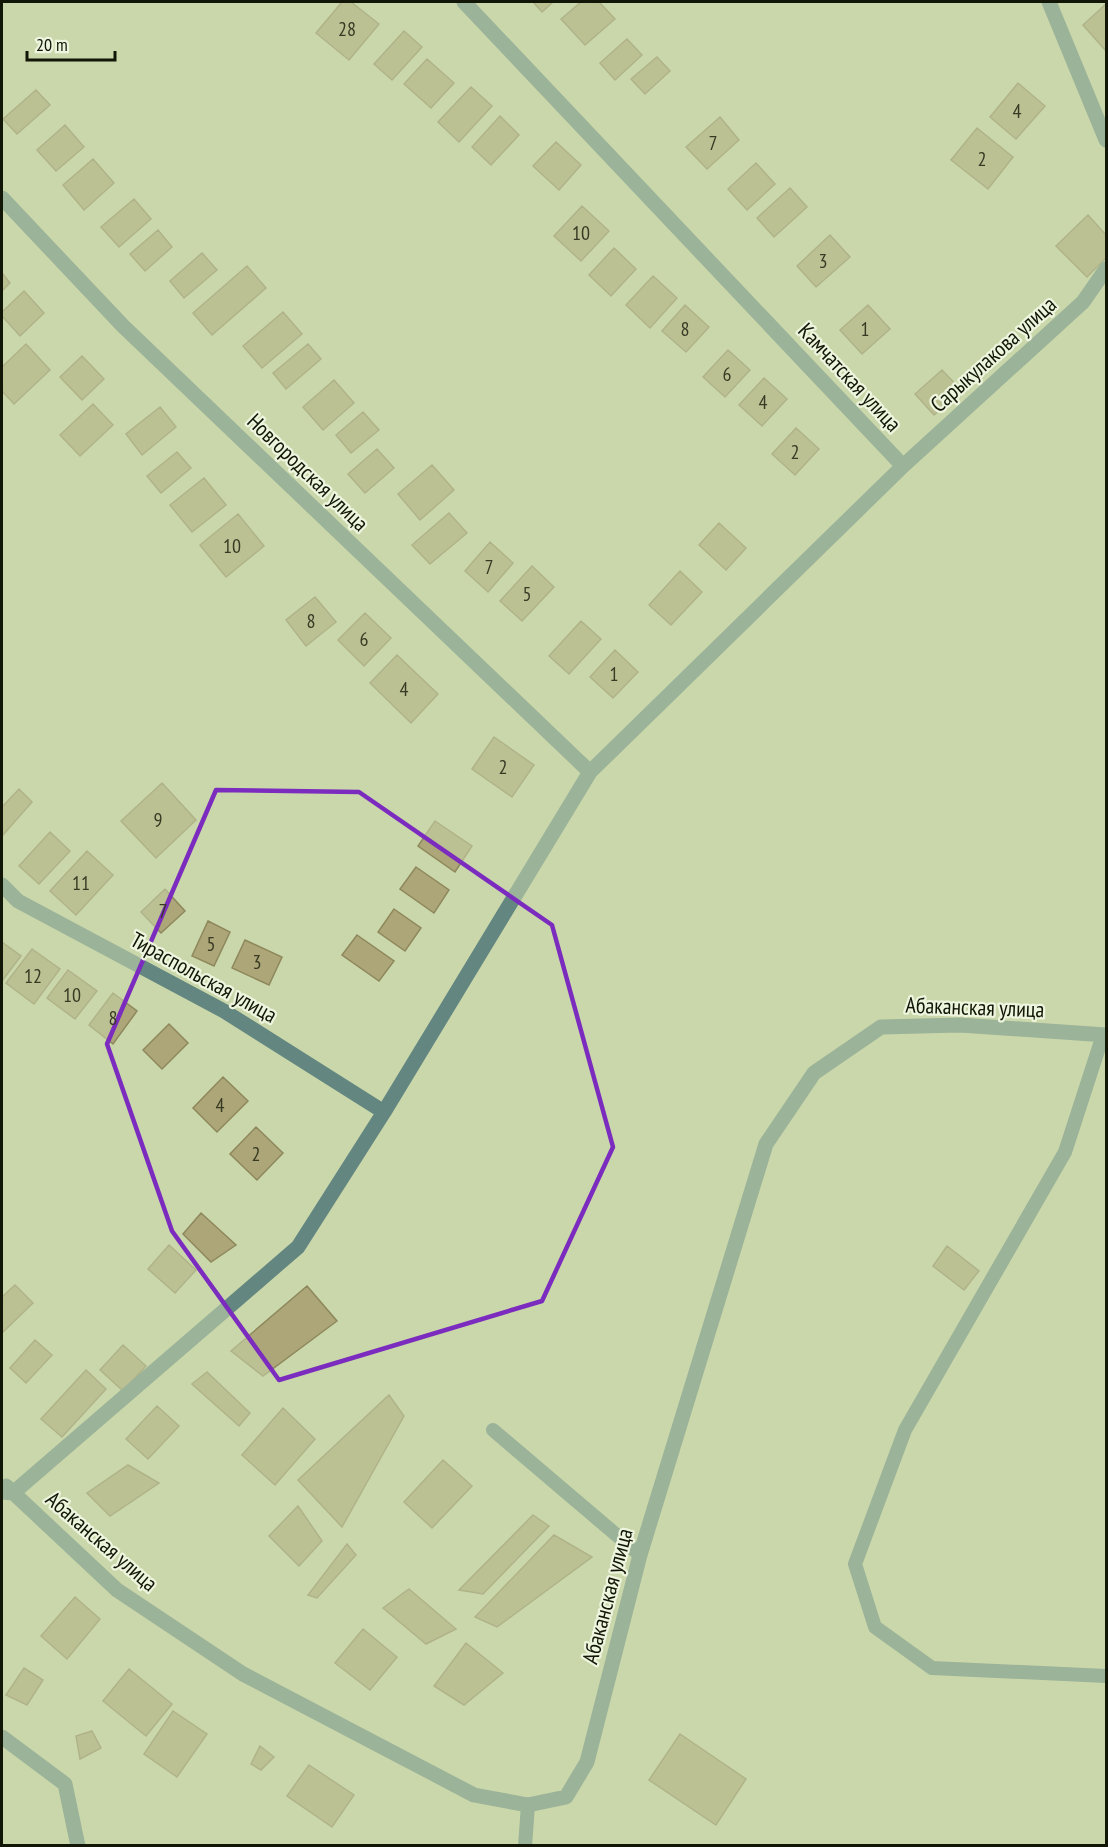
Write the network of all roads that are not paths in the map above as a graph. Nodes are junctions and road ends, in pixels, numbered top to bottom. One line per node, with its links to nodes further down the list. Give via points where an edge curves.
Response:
1 (464, 2): 6 (street, Камчатская улица)
2 (1049, 2): 3 (street)
3 (1107, 140)
4 (2, 198): 7 (street, Новгородская улица, via 123,326)
5 (1107, 269): 6 (street, Сарыкулакова улица, via 1083,302)
6 (903, 466): 7 (street, Камчатская улица)
7 (590, 772): 10 (street, Камчатская улица)
8 (2, 885): 10 (street, Тираспольская улица, via 18,901 224,1011)
9 (1105, 1035): 14 (street, Абаканская улица, via 960,1025 881,1027 814,1073 766,1144); 15 (lane, via 1065,1152 905,1431 855,1564 875,1627 932,1668)
10 (384, 1112): 13 (street, Камчатская улица, via 298,1247)
11 (493, 1430): 14 (lane)
12 (2, 1482): 13 (street, Абаканская улица)
13 (7, 1493): 17 (street, Абаканская улица, via 117,1590 243,1674 474,1795)
14 (640, 1555): 17 (street, Абаканская улица, via 587,1762 566,1797)
15 (1107, 1676)
16 (2, 1737): 18 (street, via 65,1784)
17 (528, 1805): 19 (lane)
18 (78, 1845)
19 (525, 1845)

